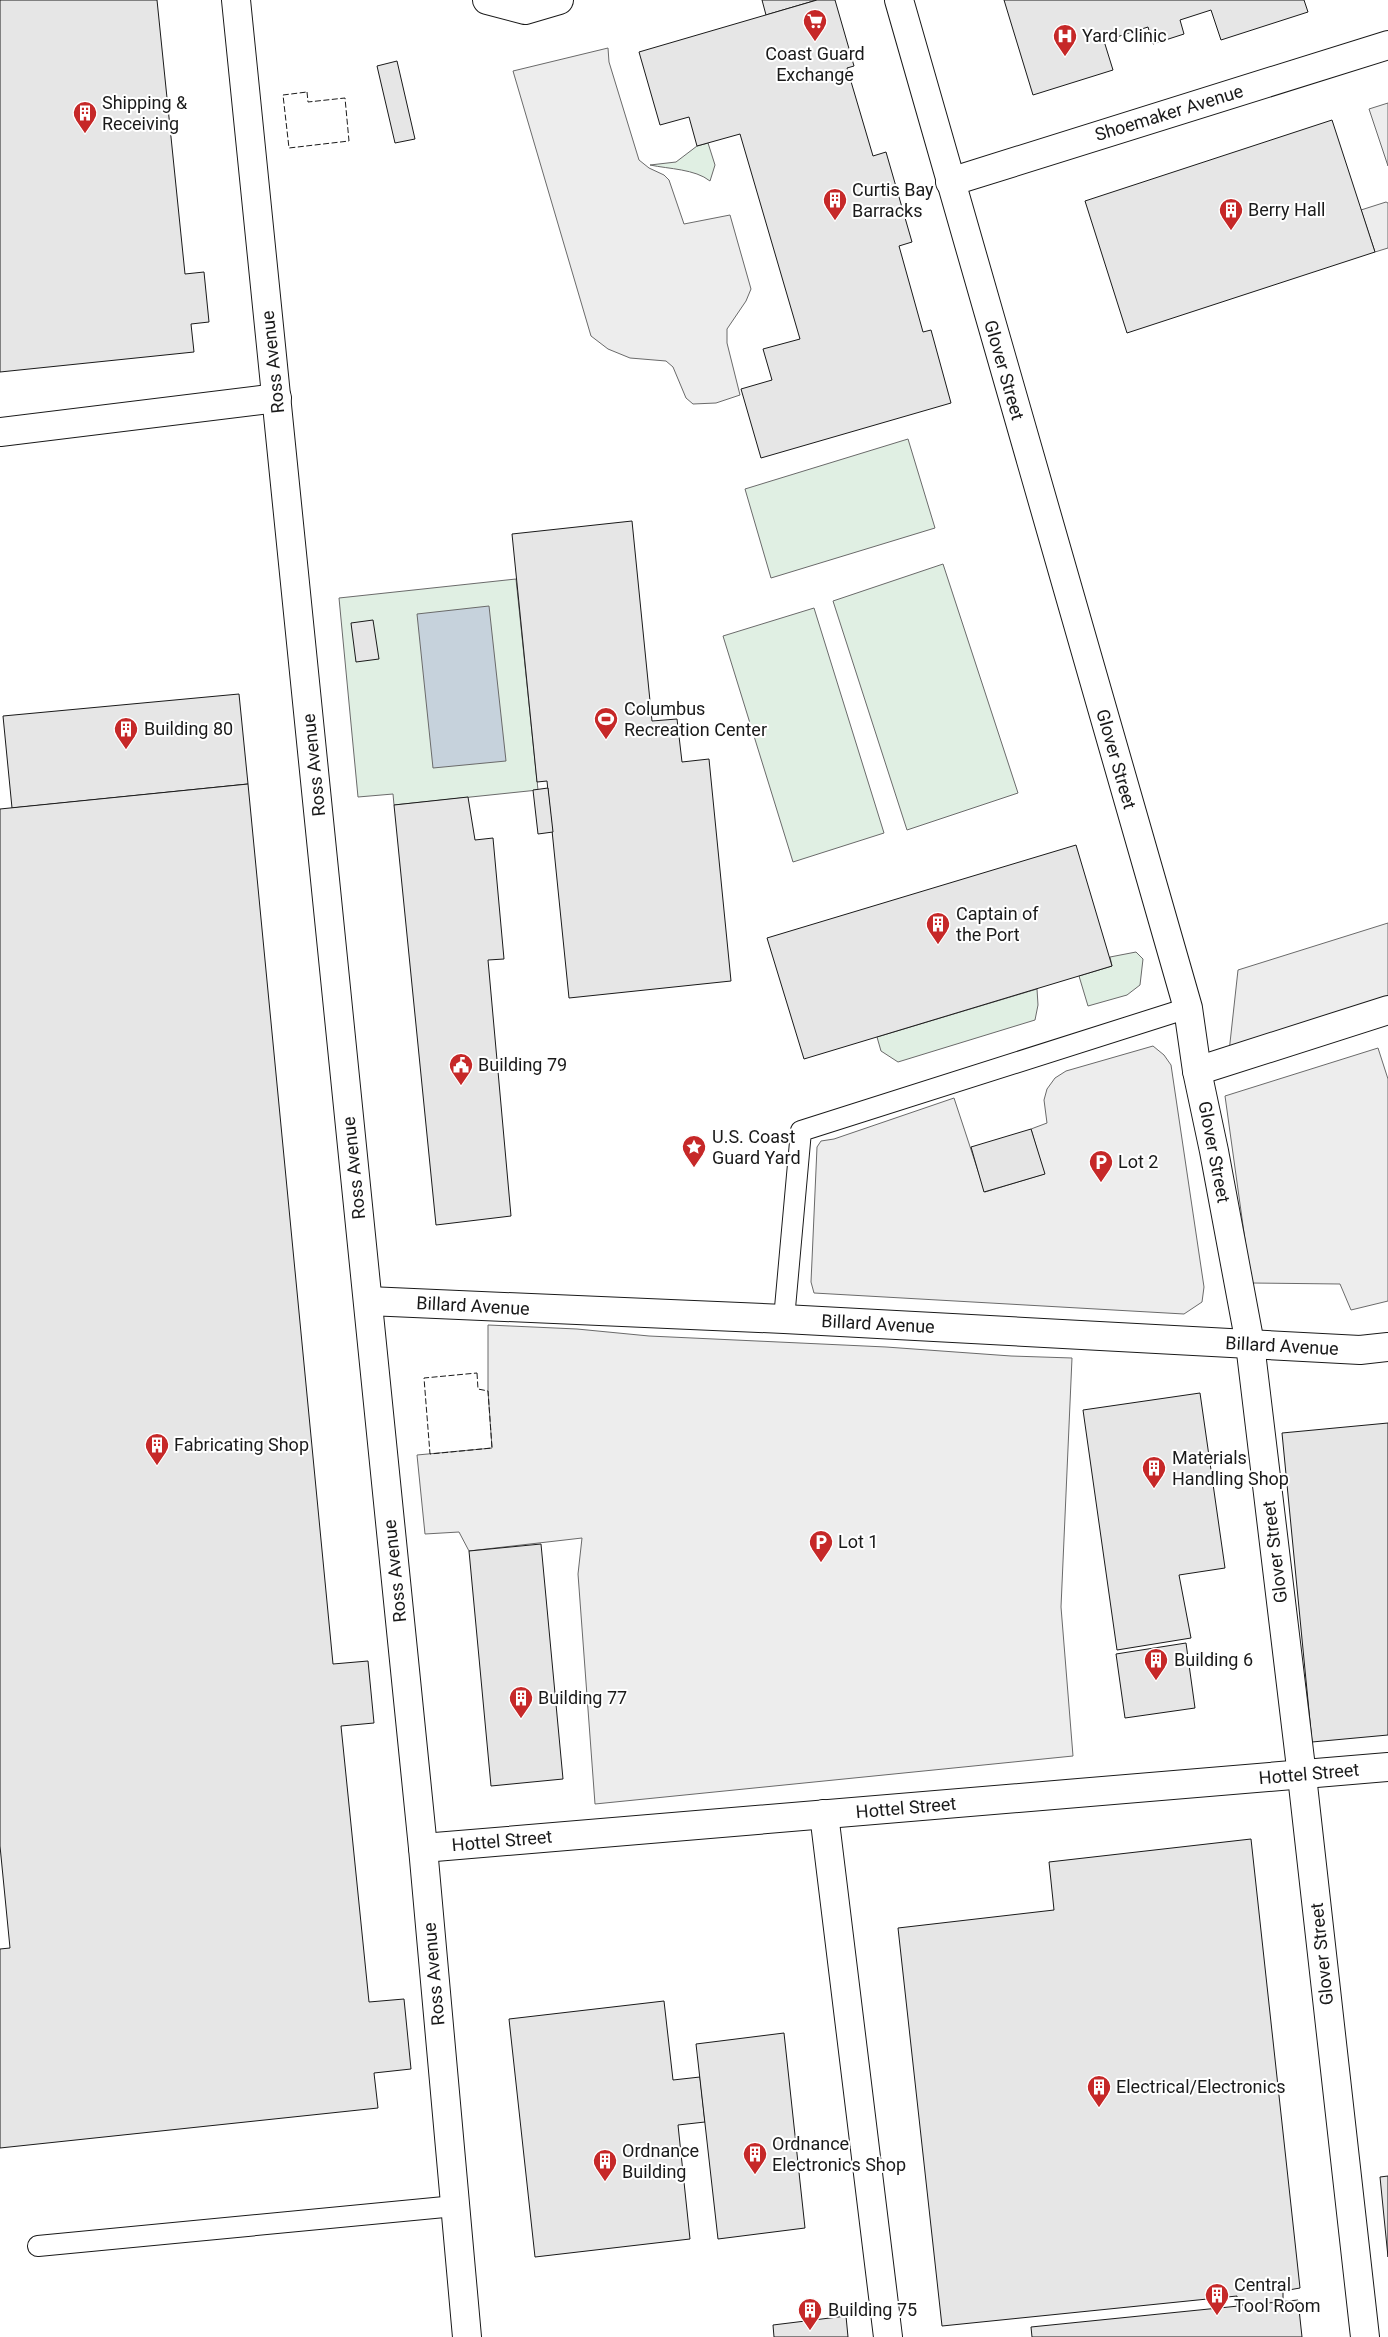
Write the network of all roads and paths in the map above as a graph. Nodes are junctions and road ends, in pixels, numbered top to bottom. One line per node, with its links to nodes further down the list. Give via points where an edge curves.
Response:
1 (236, 0): 7 (street, Ross Avenue)
2 (487, 0): 3 (street, via 525,10)
3 (559, 0)
4 (899, 0): 6 (street, Glover Street)
5 (1388, 45): 6 (street, Shoemaker Avenue)
6 (950, 182): 9 (street, Glover Street)
7 (277, 398): 8 (street); 12 (street, Ross Avenue)
8 (0, 432)
9 (1188, 1008): 11 (street, Glover Street); 13 (lane, via 801,1131)
10 (1388, 1010): 11 (street)
11 (1197, 1071): 14 (street, Glover Street)
12 (368, 1301): 13 (street, Billard Avenue); 19 (street, Ross Avenue)
13 (784, 1320): 14 (street, Billard Avenue)
14 (1250, 1344): 15 (street, Billard Avenue, via 1360,1350); 17 (street, Glover Street)
15 (1388, 1347)
16 (1388, 1767): 17 (street, Hottel Street)
17 (1302, 1776): 18 (street, Hottel Street); 24 (street, Glover Street)
18 (824, 1814): 19 (street, Hottel Street); 23 (street)
19 (423, 1848): 20 (street, Ross Avenue)
20 (455, 2206): 21 (lane); 22 (street, Ross Avenue)
21 (38, 2246)
22 (467, 2337)
23 (888, 2337)
24 (1365, 2337)

